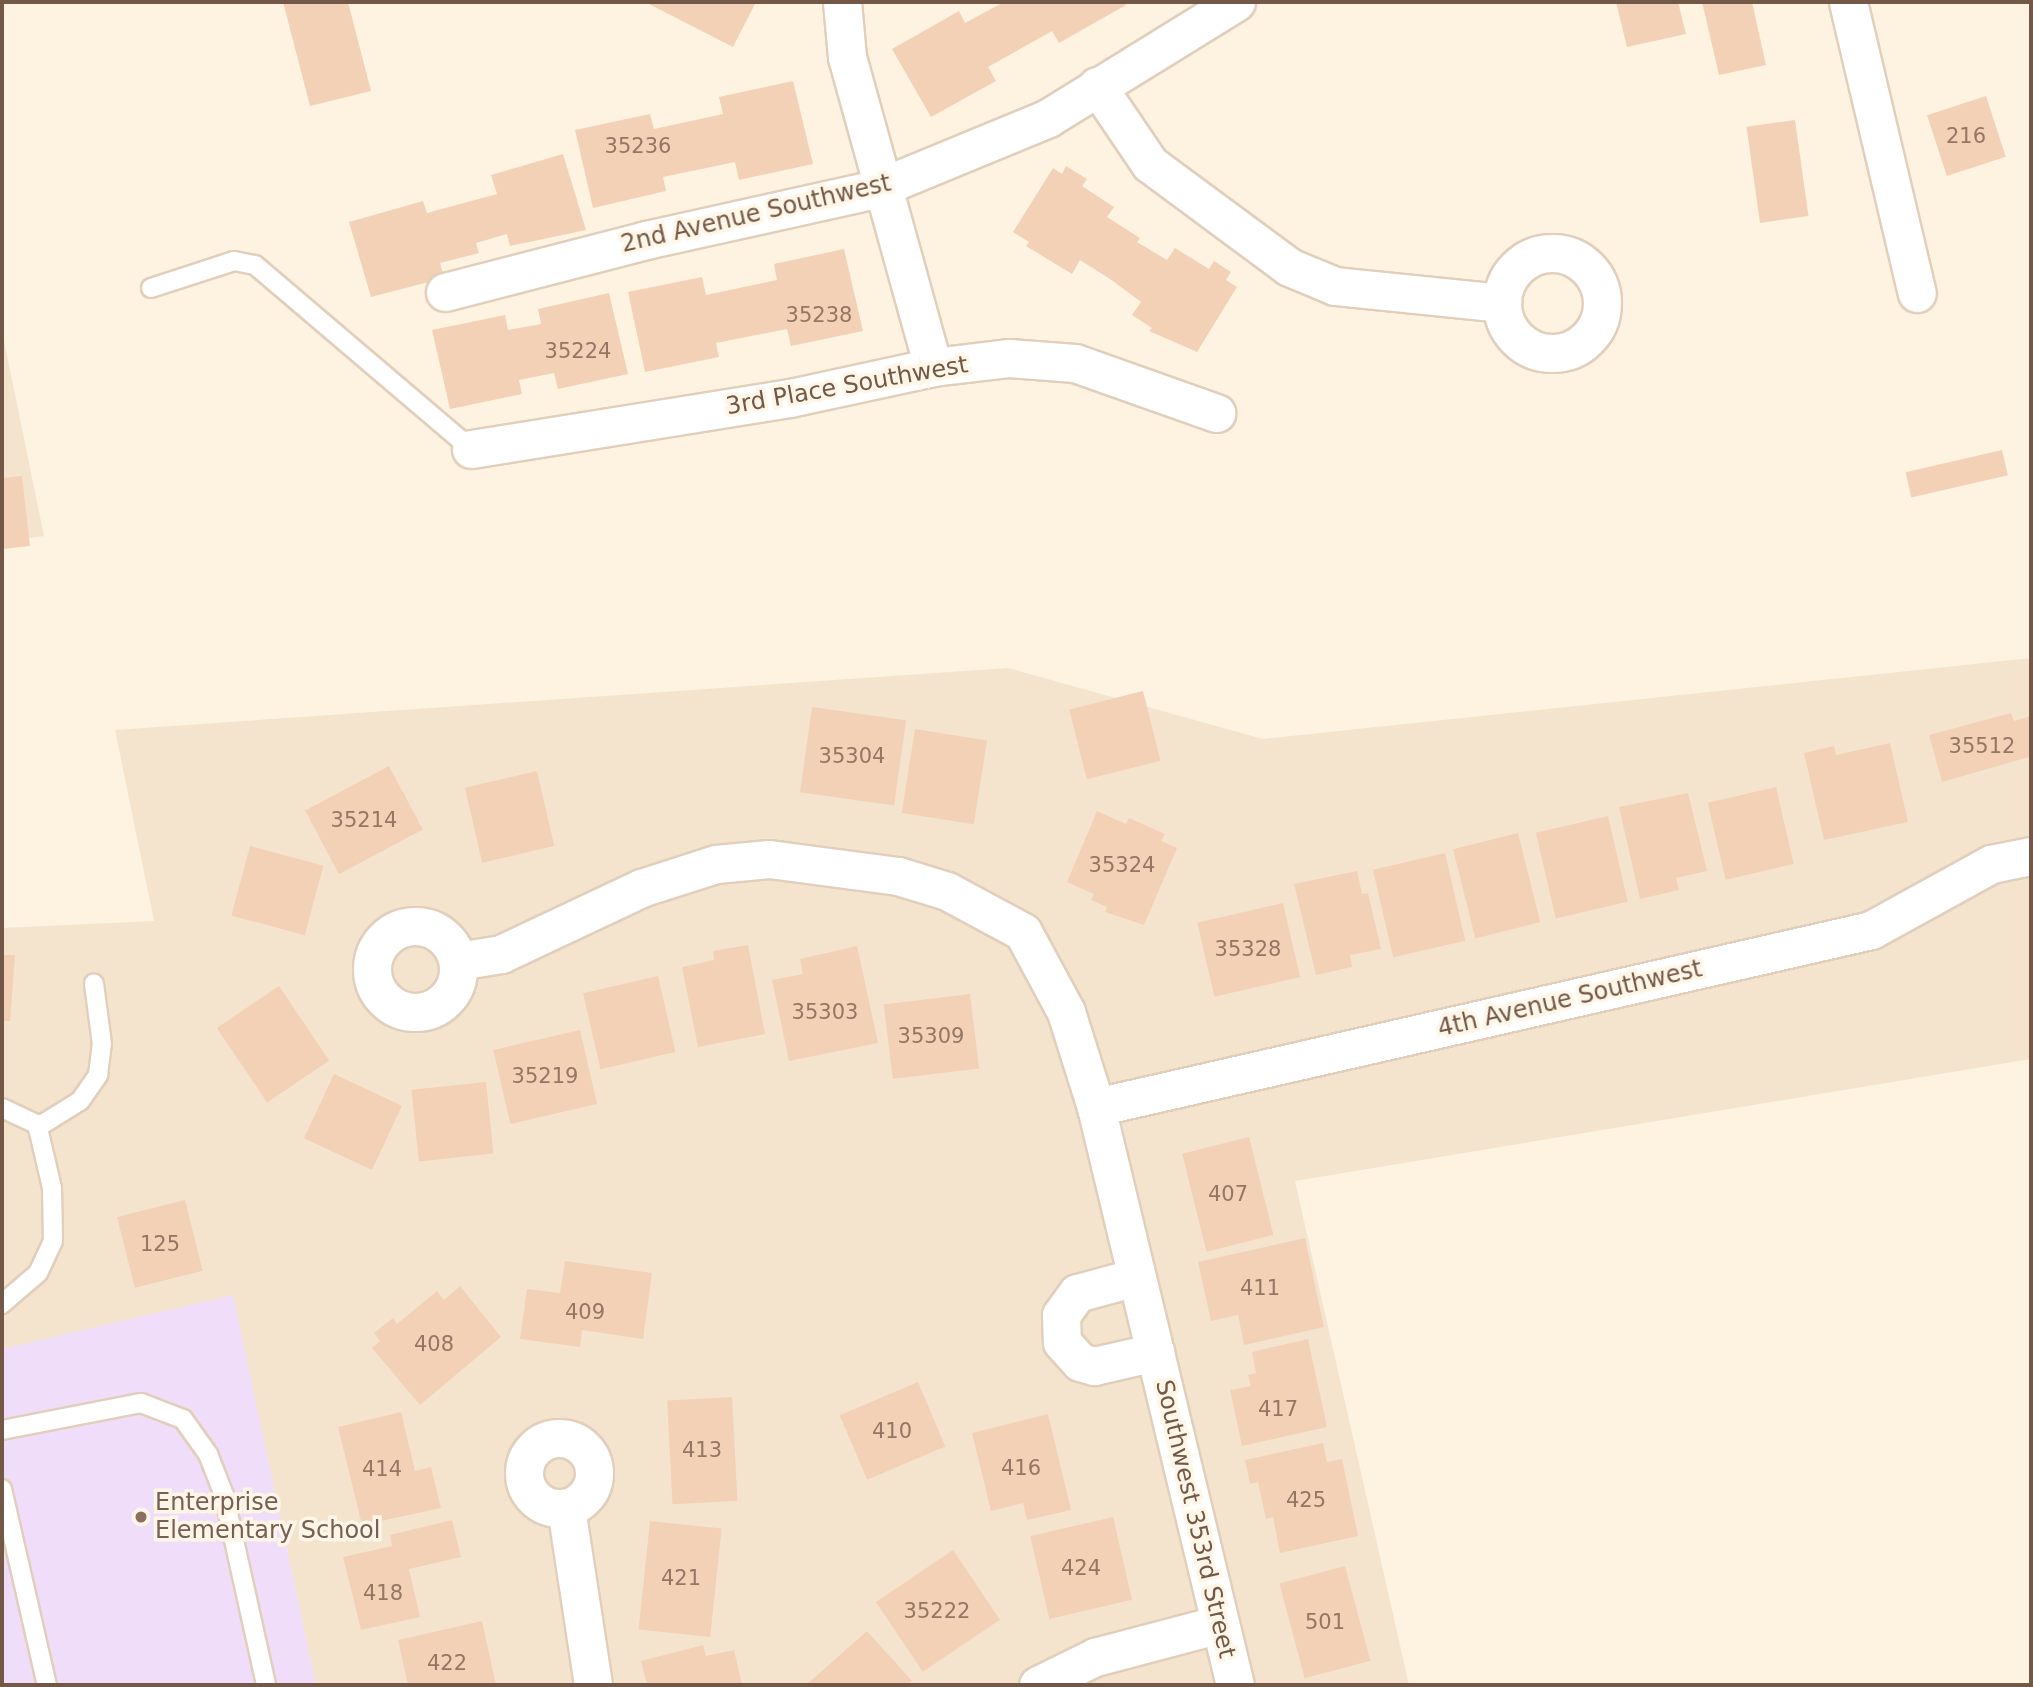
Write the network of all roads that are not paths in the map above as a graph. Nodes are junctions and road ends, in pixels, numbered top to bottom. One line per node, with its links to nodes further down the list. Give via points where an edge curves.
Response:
1 (842, 2): 5 (street, via 847,57)
2 (1236, 2): 4 (street, 2nd Avenue Southwest)
3 (1848, 2): 8 (street)
4 (1097, 86): 5 (street, 2nd Avenue Southwest, via 1048,118); 9 (street, via 1150,164 1289,267 1335,286)
5 (886, 186): 7 (street, 2nd Avenue Southwest); 10 (street)
6 (152, 288): 12 (lane, via 234,261 255,265)
7 (445, 292)
8 (1917, 293)
9 (1502, 303)
10 (933, 367): 11 (street, 3rd Place Southwest, via 1009,358 1074,363); 12 (street, 3rd Place Southwest, via 790,398)
11 (1216, 414)
12 (471, 449)
13 (2031, 856): 16 (street, 4th Avenue Southwest, via 1991,864 1871,930)
14 (458, 961): 16 (street, Southwest 353rd Street, via 501,954 654,884 716,864 769,859 922,883 989,911 1023,932 1066,1012)
15 (94, 984): 18 (lane, via 102,1044 97,1074 80,1101)
16 (1096, 1107): 19 (street, Southwest 353rd Street)
17 (2, 1108): 18 (lane)
18 (38, 1127): 20 (lane, via 52,1188 53,1241 38,1273)
19 (1136, 1277): 21 (street, Southwest 353rd Street); 21 (street, Southwest 353rd Street, via 1077,1293 1061,1315 1062,1342 1080,1362 1094,1366)
20 (2, 1304)
21 (1155, 1352): 25 (street, Southwest 353rd Street)
22 (2, 1430): 27 (lane, via 141,1403 183,1419 208,1454 224,1495)
23 (2, 1489): 26 (lane)
24 (566, 1508): 28 (street)
25 (1220, 1624): 29 (street, via 1095,1657); 30 (street, Southwest 353rd Street)
26 (47, 1685)
27 (266, 1685)
28 (593, 1685)
29 (1038, 1685)
30 (1234, 1685)

